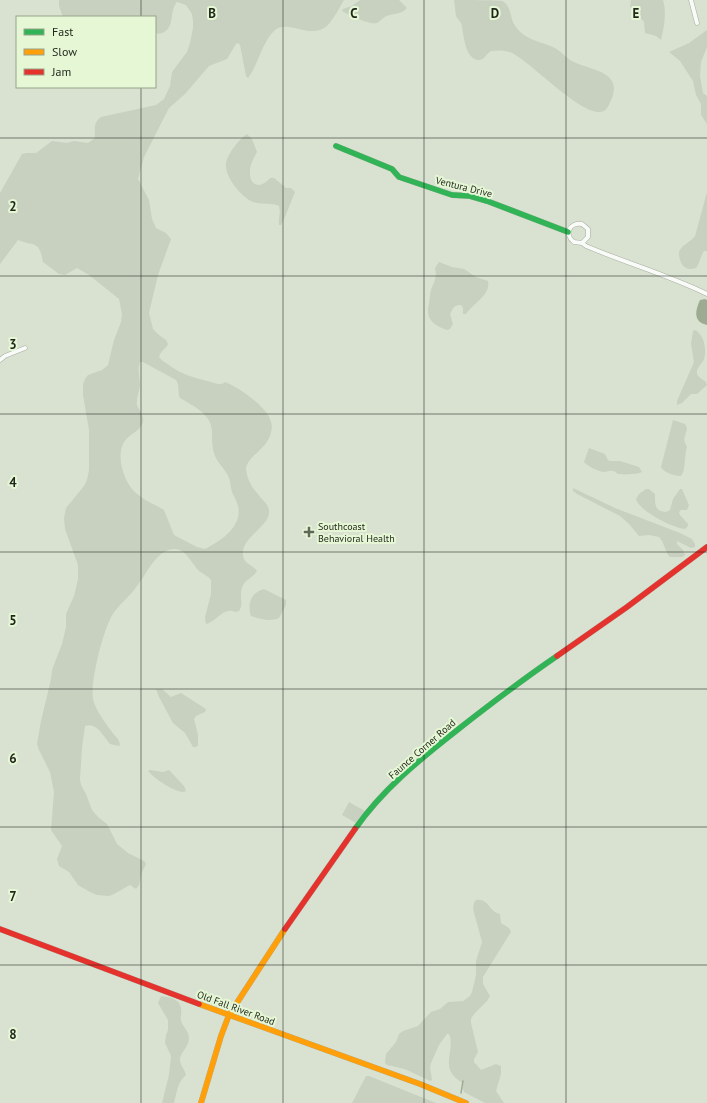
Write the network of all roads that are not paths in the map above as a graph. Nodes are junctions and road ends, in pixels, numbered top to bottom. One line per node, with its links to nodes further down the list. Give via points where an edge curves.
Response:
1 (691, 0): 2 (street)
2 (697, 23)
3 (336, 146): 4 (main road, Ventura Drive, via 392,169 399,177 452,195 470,196 487,201)
4 (568, 232): 5 (street, Ventura Drive, via 571,241 576,244); 5 (street, via 577,223 584,225 588,233 587,239)
5 (582, 243): 6 (street, Ventura Drive)
6 (707, 294)
7 (25, 348): 8 (street)
8 (0, 360)
9 (707, 547): 11 (main road, Faunce Corner Road, via 627,607 522,680 433,748 405,773 362,819 294,915)
10 (0, 929): 11 (main road, Old Fall River Road)
11 (229, 1016): 12 (main road, Faunce Corner Road); 13 (main road, Old Fall River Road)
12 (201, 1103)
13 (466, 1103)

